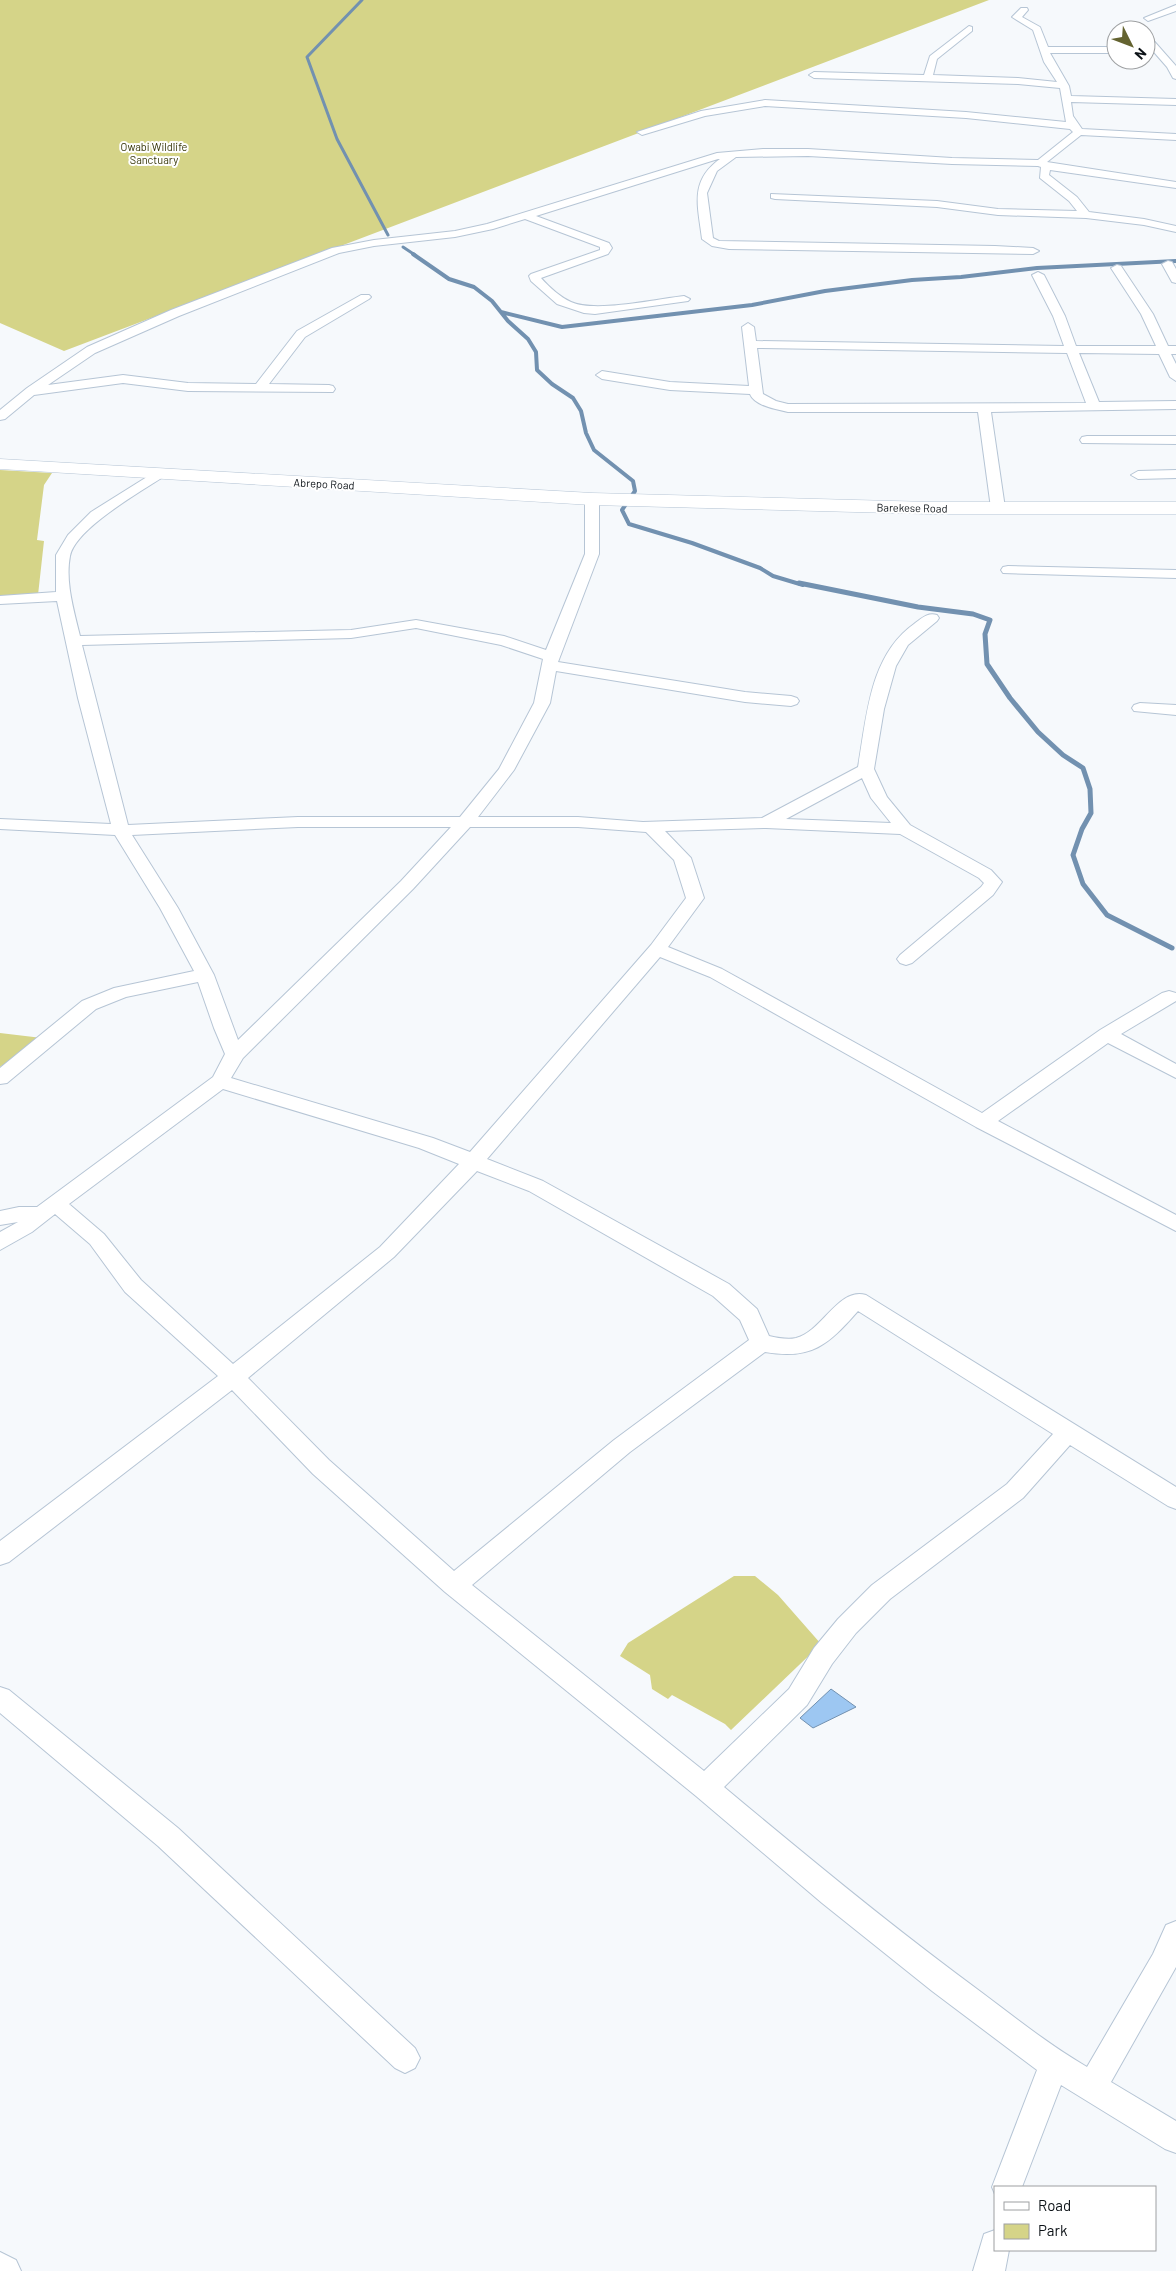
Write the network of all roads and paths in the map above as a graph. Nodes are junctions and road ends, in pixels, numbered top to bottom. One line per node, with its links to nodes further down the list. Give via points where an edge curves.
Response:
1 (1176, 8): 3 (street)
2 (1024, 10): 5 (street, via 1016,17 1037,29)
3 (1148, 18)
4 (969, 29): 10 (street, via 933,58)
5 (1044, 50): 6 (street); 11 (street)
6 (1106, 50)
7 (1156, 53): 8 (street)
8 (1175, 71)
9 (814, 74): 10 (street)
10 (928, 78): 11 (street)
11 (1064, 86): 12 (street)
12 (1068, 99): 13 (street); 14 (street, via 1066,107)
13 (1176, 102)
14 (1075, 129): 15 (street, via 975,115 765,103 704,113); 16 (street); 18 (street)
15 (642, 132)
16 (1176, 137)
17 (733, 154): 18 (street, via 800,151); 21 (street, via 679,167 635,184); 24 (street, via 712,169 702,193 708,239 716,244)
18 (1043, 164): 19 (street); 22 (street, via 1044,176)
19 (1176, 185)
20 (775, 196): 22 (street)
21 (524, 215): 30 (street, via 606,248 604,252 535,276 562,304 595,310); 41 (street, via 455,234 374,242 328,253 91,350)
22 (1086, 215): 23 (street)
23 (1176, 229)
24 (1033, 251)
25 (1168, 264): 28 (street)
26 (1117, 268): 34 (street, via 1147,314)
27 (1038, 275): 33 (street)
28 (1176, 280)
29 (365, 298): 38 (street, via 301,334)
30 (684, 299)
31 (748, 327): 32 (street)
32 (750, 344): 33 (street); 40 (street)
33 (1073, 350): 34 (street); 43 (street)
34 (1163, 350): 35 (street); 37 (street)
35 (1176, 350)
36 (602, 375): 40 (street, via 670,386)
37 (1176, 377)
38 (260, 388): 39 (street); 41 (street, via 188,387 123,379)
39 (329, 389)
40 (756, 390): 44 (street, via 756,396 788,408)
41 (31, 391): 45 (street)
42 (1176, 405): 43 (street)
43 (1094, 407): 44 (street)
44 (984, 408): 54 (street)
45 (0, 416)
46 (1087, 440): 47 (street)
47 (1176, 440)
48 (0, 464): 49 (main road, Abrepo Road)
49 (158, 474): 52 (main road, Abrepo Road); 58 (street, via 96,515 73,538 63,555)
50 (1176, 474): 51 (street)
51 (1138, 476)
52 (592, 499): 53 (main road, Abrepo Road); 62 (street, via 592,554)
53 (649, 501): 54 (main road, Barekese Road)
54 (998, 508): 55 (main road, Barekese Road)
55 (1176, 508)
56 (1008, 570): 57 (street)
57 (1176, 574)
58 (64, 596): 59 (street); 61 (street)
59 (0, 600)
60 (932, 618): 66 (street, via 908,635 895,652 882,687)
61 (73, 641): 62 (street, via 351,634 416,624 504,641); 72 (street)
62 (550, 661): 63 (street, via 745,697); 67 (street, via 542,703 506,770)
63 (791, 702)
64 (1140, 708): 65 (street)
65 (1176, 710)
66 (866, 769): 68 (street); 71 (street, via 879,798)
67 (466, 821): 70 (street); 72 (street, via 298,822); 78 (street)
68 (765, 823): 70 (street); 71 (street)
69 (0, 824): 72 (street)
70 (649, 826): 73 (street, via 682,858 695,898)
71 (904, 829): 74 (street, via 985,874 993,882 987,891)
72 (121, 830): 75 (street)
73 (657, 949): 82 (street, via 716,972); 83 (street)
74 (906, 959)
75 (205, 975): 78 (street); 80 (street, via 122,992 89,1005)
76 (1169, 997): 77 (street)
77 (1107, 1034): 79 (street); 82 (street)
78 (235, 1054): 81 (street)
79 (1176, 1072)
80 (0, 1078)
81 (220, 1081): 83 (street, via 382,1129); 84 (street)
82 (983, 1122): 86 (street)
83 (474, 1161): 88 (street, via 536,1186 721,1290 749,1315); 89 (street, via 387,1252)
84 (49, 1208): 85 (street); 87 (street); 89 (street, via 96,1239 132,1286)
85 (0, 1218)
86 (1176, 1224)
87 (0, 1242)
88 (761, 1343): 90 (street, via 793,1347 814,1340 858,1301); 93 (street, via 622,1446)
89 (233, 1377): 92 (street); 93 (street, via 321,1467)
90 (1067, 1433): 91 (street); 95 (street, via 1015,1491 881,1592 823,1656 798,1697)
91 (1176, 1499)
92 (0, 1555)
93 (454, 1585): 95 (street)
94 (1, 1702): 97 (street, via 168,1837)
95 (705, 1788): 98 (street, via 942,1981)
96 (1176, 1934): 99 (street, via 1163,1964)
97 (405, 2058)
98 (1054, 2064): 99 (street); 101 (street)
99 (1092, 2087): 100 (street)
100 (1176, 2138)
101 (1007, 2186)
102 (994, 2248): 105 (street)
103 (0, 2268): 104 (street)
104 (5, 2271)
105 (989, 2271)

